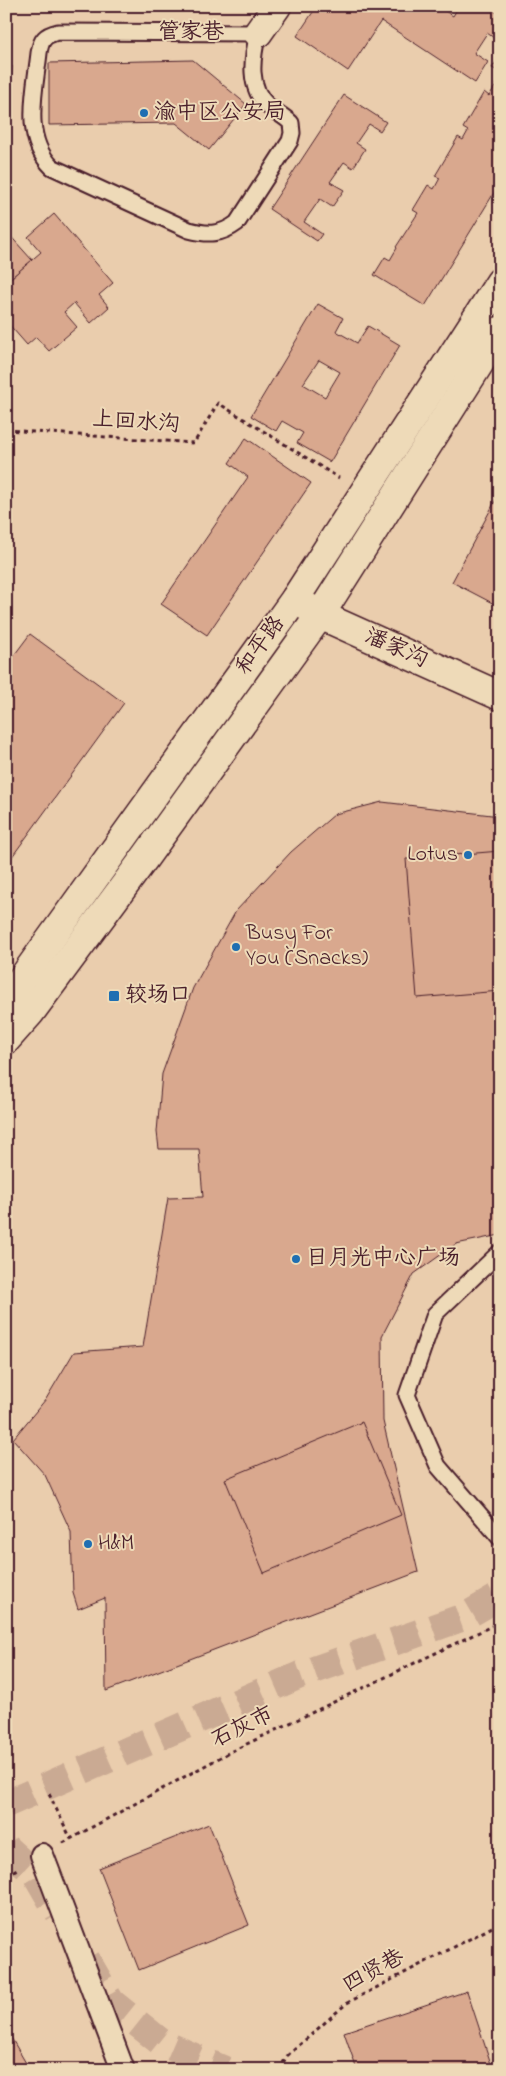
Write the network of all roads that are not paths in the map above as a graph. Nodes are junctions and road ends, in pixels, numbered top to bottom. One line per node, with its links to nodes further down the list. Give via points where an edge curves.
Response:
1 (277, 6): 2 (main road)
2 (258, 33): 2 (lane, 管家巷, via 252,58 254,84 262,99 291,123 292,133 237,223 227,231 205,234 189,230 52,167 42,157 32,129 40,42 47,35 58,32)
3 (500, 282): 5 (main road, 和平路)
4 (500, 331): 6 (main road, 和平路)
5 (295, 598): 6 (main road, 潘家沟); 8 (main road, 和平路)
6 (320, 614): 7 (main road, 潘家沟); 9 (main road, 和平路, via 144,859 30,1013)
7 (500, 696)
8 (6, 1001)
9 (6, 1040)
10 (500, 1252): 11 (lane, via 435,1314 407,1395 438,1466)
11 (500, 1538)
12 (42, 1855): 13 (street)
13 (123, 2070)

